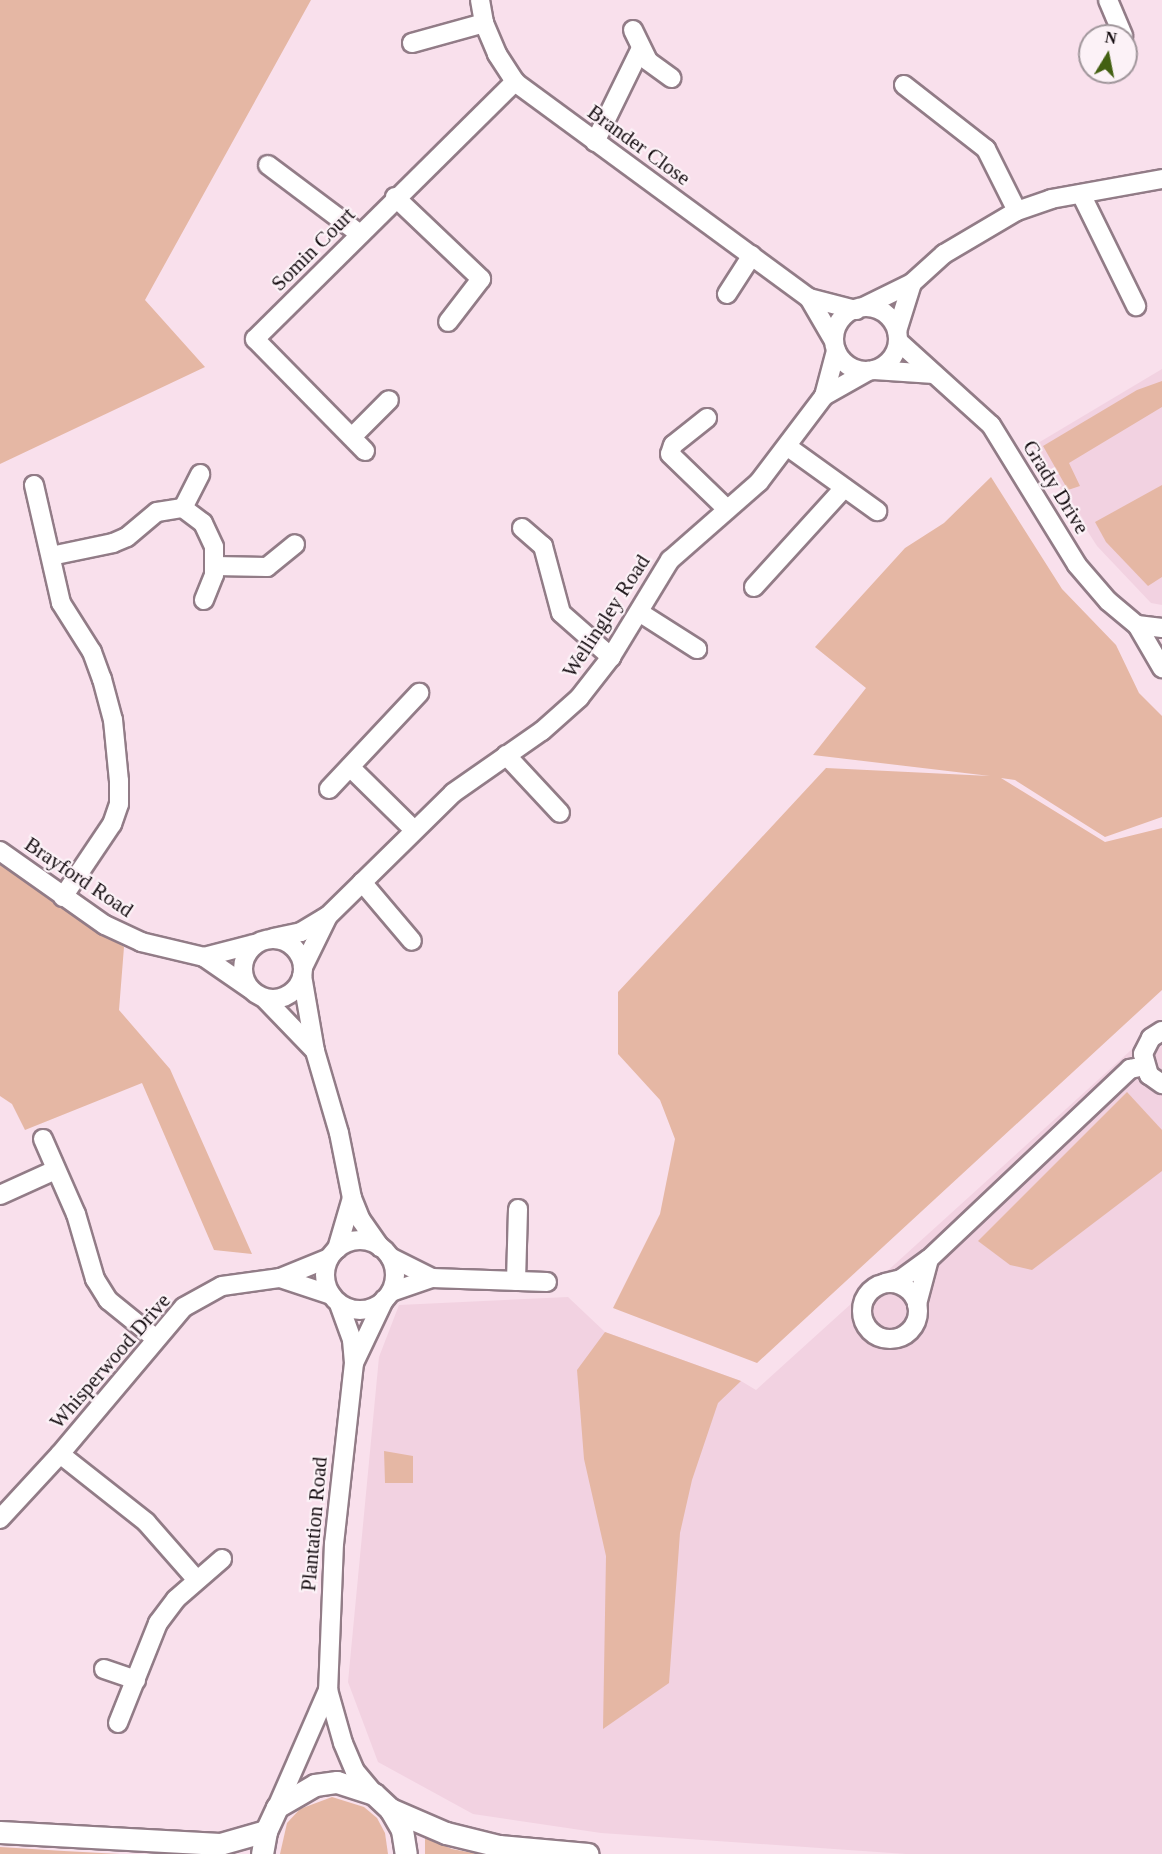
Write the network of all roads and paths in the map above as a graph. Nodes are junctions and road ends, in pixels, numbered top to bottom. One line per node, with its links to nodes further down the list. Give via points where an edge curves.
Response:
1 (480, 0): 3 (street, Brander Close)
2 (1108, 0): 4 (street)
3 (484, 23): 6 (street); 9 (street, Brander Close)
4 (1118, 24)
5 (633, 30): 7 (street)
6 (412, 43)
7 (640, 50): 8 (street, via 648,62); 11 (street)
8 (671, 78)
9 (515, 82): 11 (street, Brander Close); 15 (street, Somin Court)
10 (904, 85): 16 (street, via 986,149)
11 (595, 142): 18 (street, Brander Close)
12 (268, 165): 17 (street)
13 (1162, 179): 14 (street)
14 (1081, 194): 16 (street); 22 (street)
15 (395, 197): 17 (street, Somin Court); 24 (street, via 481,279)
16 (1017, 211): 19 (street, via 944,254)
17 (360, 234): 32 (street, Somin Court, via 255,339)
18 (752, 255): 20 (street); 21 (street, Brander Close)
19 (912, 283): 23 (street); 25 (street)
20 (727, 294)
21 (809, 298): 23 (street, Brander Close); 26 (street, Brander Close)
22 (1136, 306)
23 (860, 308): 25 (street, via 886,314); 26 (street, via 839,322)
24 (448, 322)
25 (897, 336): 27 (street, via 890,360); 28 (street, Grady Drive)
26 (835, 346): 27 (street, via 852,368); 29 (street, Wellingley Road)
27 (871, 370): 28 (street); 29 (street, Wellingley Road)
28 (934, 374): 48 (street, Grady Drive, via 991,425 1077,565 1108,601)
29 (824, 396): 33 (street, Wellingley Road)
30 (389, 400): 32 (street)
31 (707, 417): 39 (street, via 673,445 670,454)
32 (352, 437): 34 (street, Somin Court)
33 (788, 447): 37 (street); 39 (street, Wellingley Road, via 759,482)
34 (365, 451)
35 (201, 474): 38 (street)
36 (34, 485): 43 (street)
37 (844, 488): 40 (street); 45 (street)
38 (183, 508): 43 (street, via 158,512 127,537 113,543); 44 (street, via 192,512 210,535)
39 (726, 508): 47 (street, Wellingley Road, via 670,560)
40 (876, 511)
41 (522, 528): 51 (street, via 543,546 561,613)
42 (295, 544): 44 (street, via 267,567)
43 (51, 556): 61 (street, via 61,603 92,652 102,679 113,720 119,781 119,804 112,824)
44 (215, 566): 46 (street)
45 (754, 587)
46 (204, 600)
47 (639, 612): 50 (street); 51 (street, Wellingley Road)
48 (1137, 625): 49 (street); 52 (street, Grady Drive)
49 (1162, 628)
50 (697, 649)
51 (612, 657): 54 (street, Wellingley Road, via 579,698 542,731)
52 (1162, 668)
53 (419, 693): 55 (street)
54 (506, 755): 57 (street); 58 (street, Wellingley Road, via 453,793)
55 (350, 767): 56 (street); 58 (street)
56 (329, 789)
57 (560, 813)
58 (414, 830): 60 (street, Wellingley Road)
59 (0, 851): 61 (street, Brayford Road)
60 (362, 882): 62 (street, Wellingley Road); 64 (street)
61 (63, 897): 65 (street, Brayford Road, via 105,925 141,942)
62 (328, 916): 63 (street, Wellingley Road, via 301,932); 66 (street, Wellingley Road)
63 (262, 941): 65 (street, Brayford Road); 66 (street, via 290,944); 67 (street, via 242,963 242,975)
64 (412, 941)
65 (204, 957): 67 (street, Brayford Road)
66 (303, 971): 67 (street, via 290,995); 69 (street)
67 (258, 994): 69 (street)
68 (1162, 1031): 70 (street, via 1145,1045)
69 (315, 1051): 75 (street, via 339,1133)
70 (1144, 1066): 71 (street); 79 (street, via 1130,1069)
71 (1162, 1084)
72 (44, 1139): 73 (street)
73 (55, 1170): 74 (street); 88 (street, via 76,1214 95,1279 108,1300)
74 (0, 1195)
75 (352, 1198): 77 (street, via 361,1221); 78 (street)
76 (518, 1209): 82 (street)
77 (385, 1252): 78 (street, via 356,1240); 81 (street); 85 (street, via 395,1276)
78 (333, 1253): 80 (street, Whisperwood Drive); 86 (street, via 325,1270)
79 (929, 1259): 84 (street, via 901,1279); 87 (street)
80 (280, 1278): 86 (street, Whisperwood Drive); 88 (street, Whisperwood Drive, via 242,1281 203,1294 184,1307)
81 (432, 1278): 82 (street); 85 (street)
82 (516, 1281): 83 (street)
83 (547, 1282)
84 (884, 1284): 87 (street, via 901,1285); 87 (street, via 870,1292 862,1310 864,1320 876,1335 892,1339 909,1332 917,1319)
85 (387, 1296): 86 (street, via 361,1311); 89 (street, Plantation Road)
86 (335, 1300): 89 (street, Plantation Road, via 352,1340)
87 (917, 1304)
88 (155, 1338): 90 (street, Whisperwood Drive)
89 (354, 1363): 96 (street, Plantation Road, via 335,1532)
90 (60, 1455): 91 (street, Whisperwood Drive); 93 (street, via 146,1522)
91 (0, 1520)
92 (222, 1559): 93 (street)
93 (197, 1580): 95 (street, via 176,1599 159,1623)
94 (104, 1669): 95 (street)
95 (135, 1680): 97 (street)
96 (328, 1690): 98 (street, Plantation Road, via 355,1771); 99 (street, Plantation Road)
97 (118, 1723)
98 (374, 1794): 99 (street, via 337,1782 315,1785); 100 (street)
99 (277, 1807): 101 (street)
100 (390, 1809): 104 (street, via 402,1830); 105 (street, via 446,1833 499,1846)
101 (266, 1830): 102 (street, via 220,1844); 103 (street)
102 (0, 1832)
103 (262, 1854)
104 (406, 1854)
105 (588, 1854)

